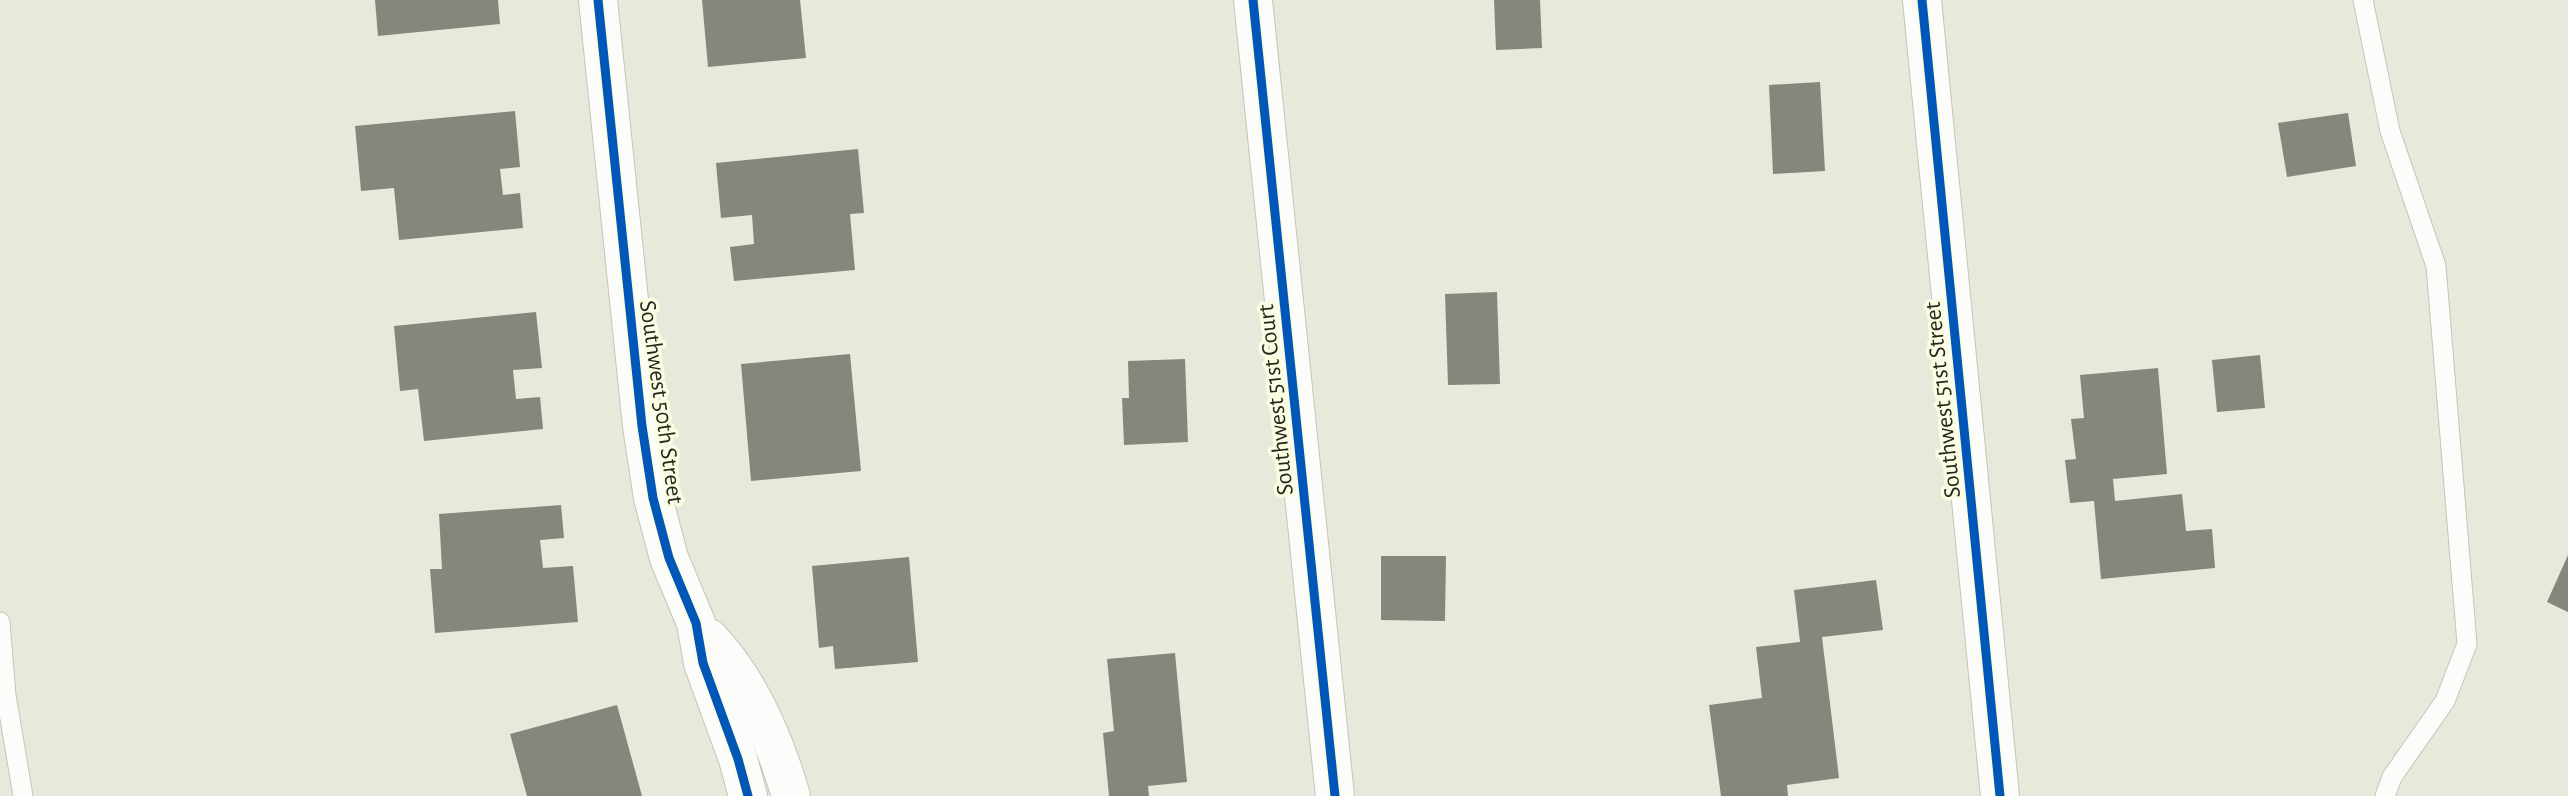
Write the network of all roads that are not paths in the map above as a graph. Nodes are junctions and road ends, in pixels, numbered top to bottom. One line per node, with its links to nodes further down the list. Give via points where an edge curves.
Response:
1 (598, 0): 6 (street, Southwest 50th Street, via 653,498 669,558)
2 (1253, 0): 10 (street, Southwest 51st Court)
3 (1922, 0): 11 (street, Southwest 51st Street)
4 (2363, 0): 12 (lane, via 2390,131 2436,266 2467,644 2445,701 2392,777)
5 (0, 622): 7 (lane, via 6,695)
6 (696, 624): 8 (street, Southwest 50th Street, via 703,663); 9 (street, Southwest 50th Street, via 720,649 750,697 781,762)
7 (23, 796)
8 (748, 796)
9 (791, 796)
10 (1335, 796)
11 (2000, 796)
12 (2385, 796)

